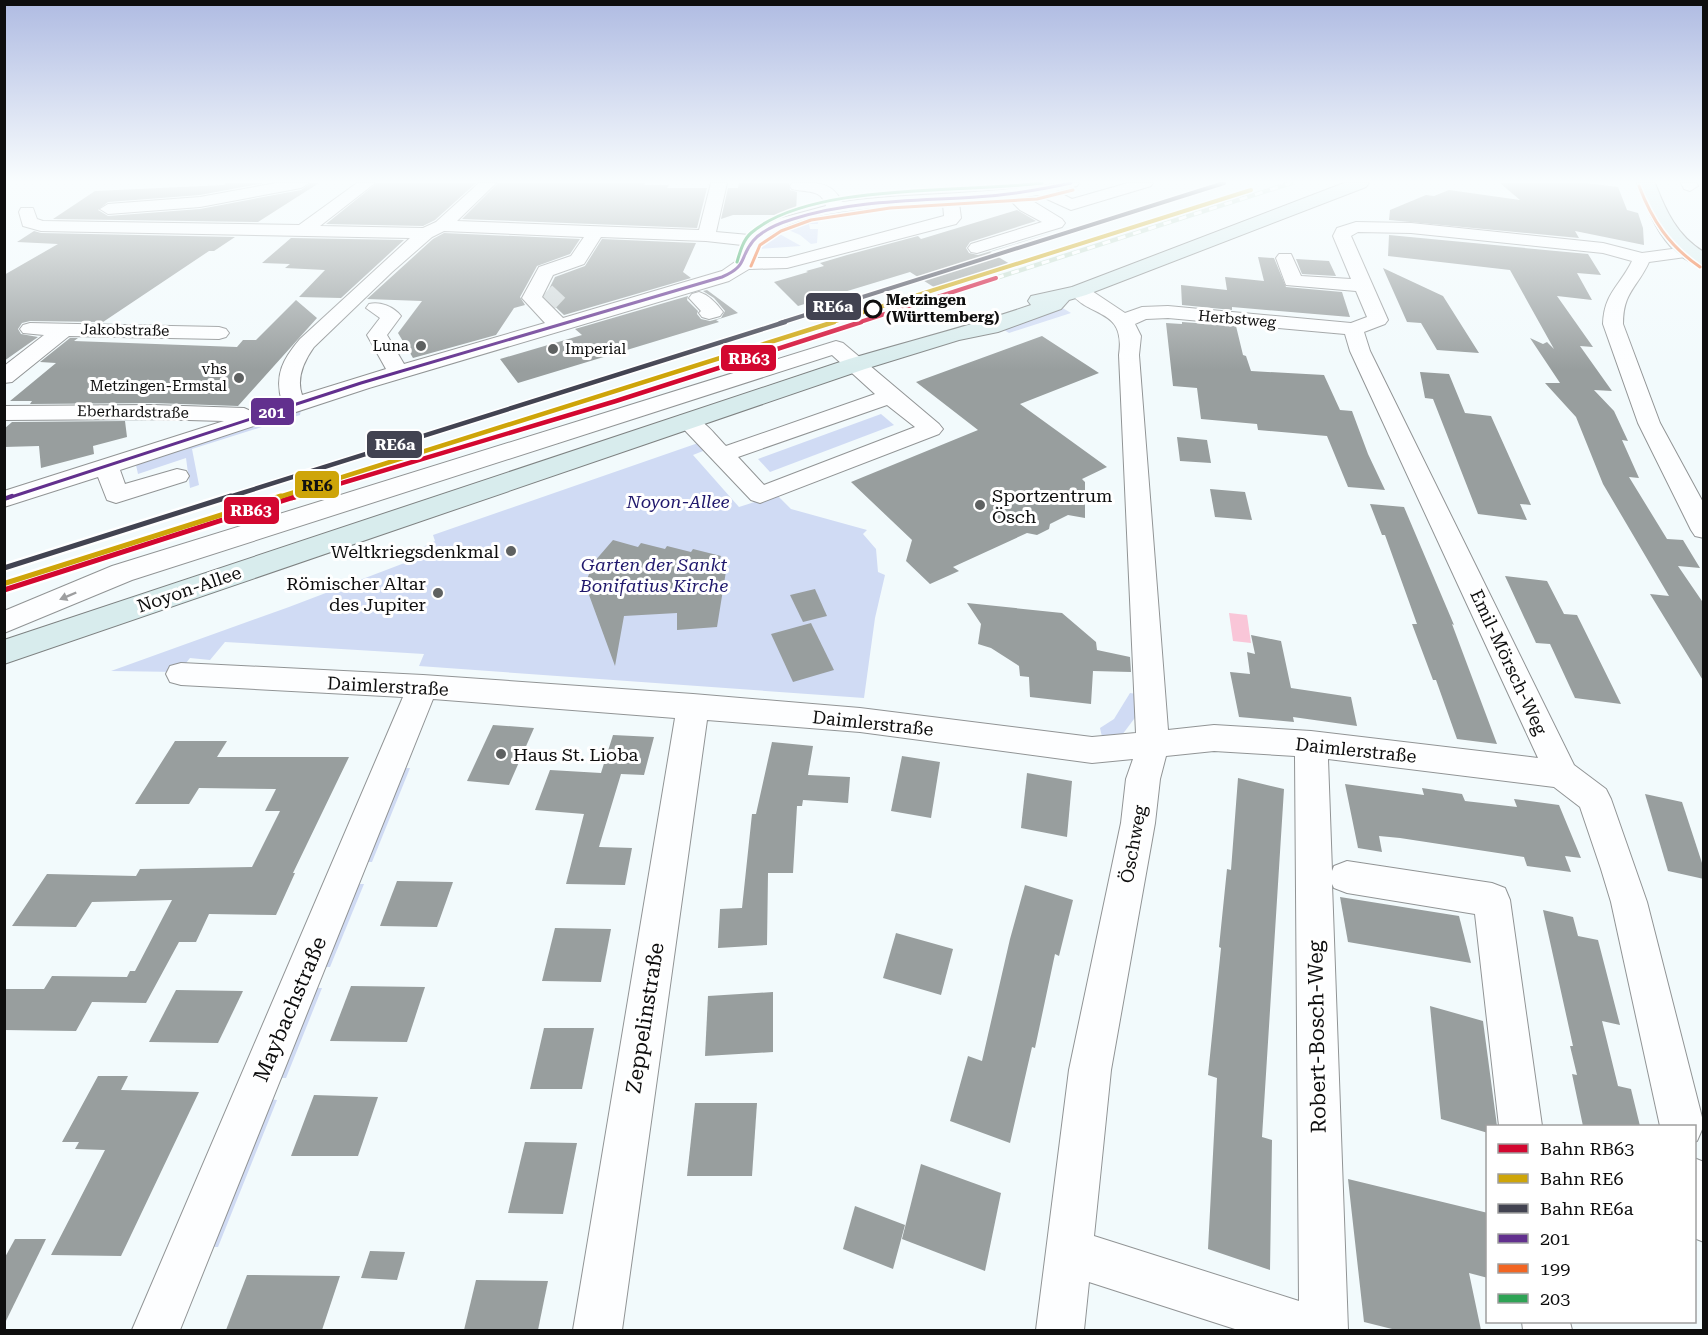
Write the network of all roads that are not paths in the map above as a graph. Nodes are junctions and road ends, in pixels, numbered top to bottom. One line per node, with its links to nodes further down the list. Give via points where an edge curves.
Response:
1 (413, 245): 18 (street)
2 (587, 245): 23 (street, via 578,260 546,271 542,289 532,298)
3 (751, 245): 16 (street)
4 (838, 245): 12 (street)
5 (853, 245): 12 (street)
6 (986, 245): 11 (street)
7 (1197, 245): 20 (main road, Noyon-Allee)
8 (1346, 245): 19 (street)
9 (1578, 245): 15 (street)
10 (1680, 245): 13 (main road)
11 (977, 248)
12 (838, 249): 16 (street, via 787,263)
13 (1695, 257): 15 (street)
14 (1285, 258): 19 (street, via 1293,281)
15 (1642, 258): 43 (street, via 1617,293 1613,324 1649,423)
16 (744, 264): 23 (street, via 702,284)
17 (402, 278): 18 (street)
18 (373, 279): 35 (street, via 293,361 289,389)
19 (1363, 286): 28 (street, via 1378,320)
20 (1069, 294): 24 (street); 30 (street); 31 (main road, Noyon-Allee, via 1053,304 990,327)
21 (376, 308): 32 (street, via 391,316 377,335)
22 (122, 312): 27 (street)
23 (566, 318): 32 (street)
24 (1123, 322): 28 (street, Herbstweg, via 1142,313 1167,312); 30 (street, Öschweg, via 1129,330)
25 (30, 329): 26 (street, Jakobstraße)
26 (65, 329): 27 (street, Jakobstraße); 33 (street)
27 (99, 329): 29 (street, Jakobstraße)
28 (1353, 329): 51 (street, Emil-Mörsch-Weg, via 1360,351)
29 (219, 333)
30 (1129, 355): 50 (street, Öschweg)
31 (857, 364): 34 (street); 38 (main road, Noyon-Allee); 44 (street, one-way to 44, via 836,347 122,573)
32 (398, 372): 35 (street)
33 (4, 377)
34 (890, 396): 39 (street); 39 (street, via 931,429 760,495)
35 (294, 404): 37 (street)
36 (4, 413): 37 (street, Eberhardstraße)
37 (261, 416): 40 (street)
38 (687, 421): 39 (street); 45 (main road, Noyon-Allee)
39 (722, 455)
40 (107, 468): 41 (street, via 116,495); 42 (street)
41 (177, 476)
42 (4, 499)
43 (1704, 530)
44 (4, 623)
45 (4, 652)
46 (181, 674): 47 (street, Daimlerstraße)
47 (423, 687): 48 (street, Daimlerstraße); 58 (street, Maybachstraße)
48 (693, 706): 50 (street, Daimlerstraße, via 860,720 1092,750); 59 (street, Zeppelinstraße)
49 (1311, 744): 50 (street, Daimlerstraße, via 1214,738); 51 (street, Daimlerstraße); 62 (street, Robert-Bosch-Weg)
50 (1153, 745): 57 (street, Öschweg, via 1143,779 1090,1070)
51 (1562, 774): 54 (street, Emil-Mörsch-Weg, via 1594,799 1619,869)
52 (1347, 878): 53 (street, via 1492,900)
53 (1521, 1125)
54 (1682, 1125)
55 (1696, 1184): 56 (street)
56 (1704, 1219)
57 (1070, 1252): 60 (street, Öschweg); 61 (street)
58 (156, 1330)
59 (597, 1330)
60 (1060, 1330)
61 (1312, 1330)
62 (1324, 1330)

